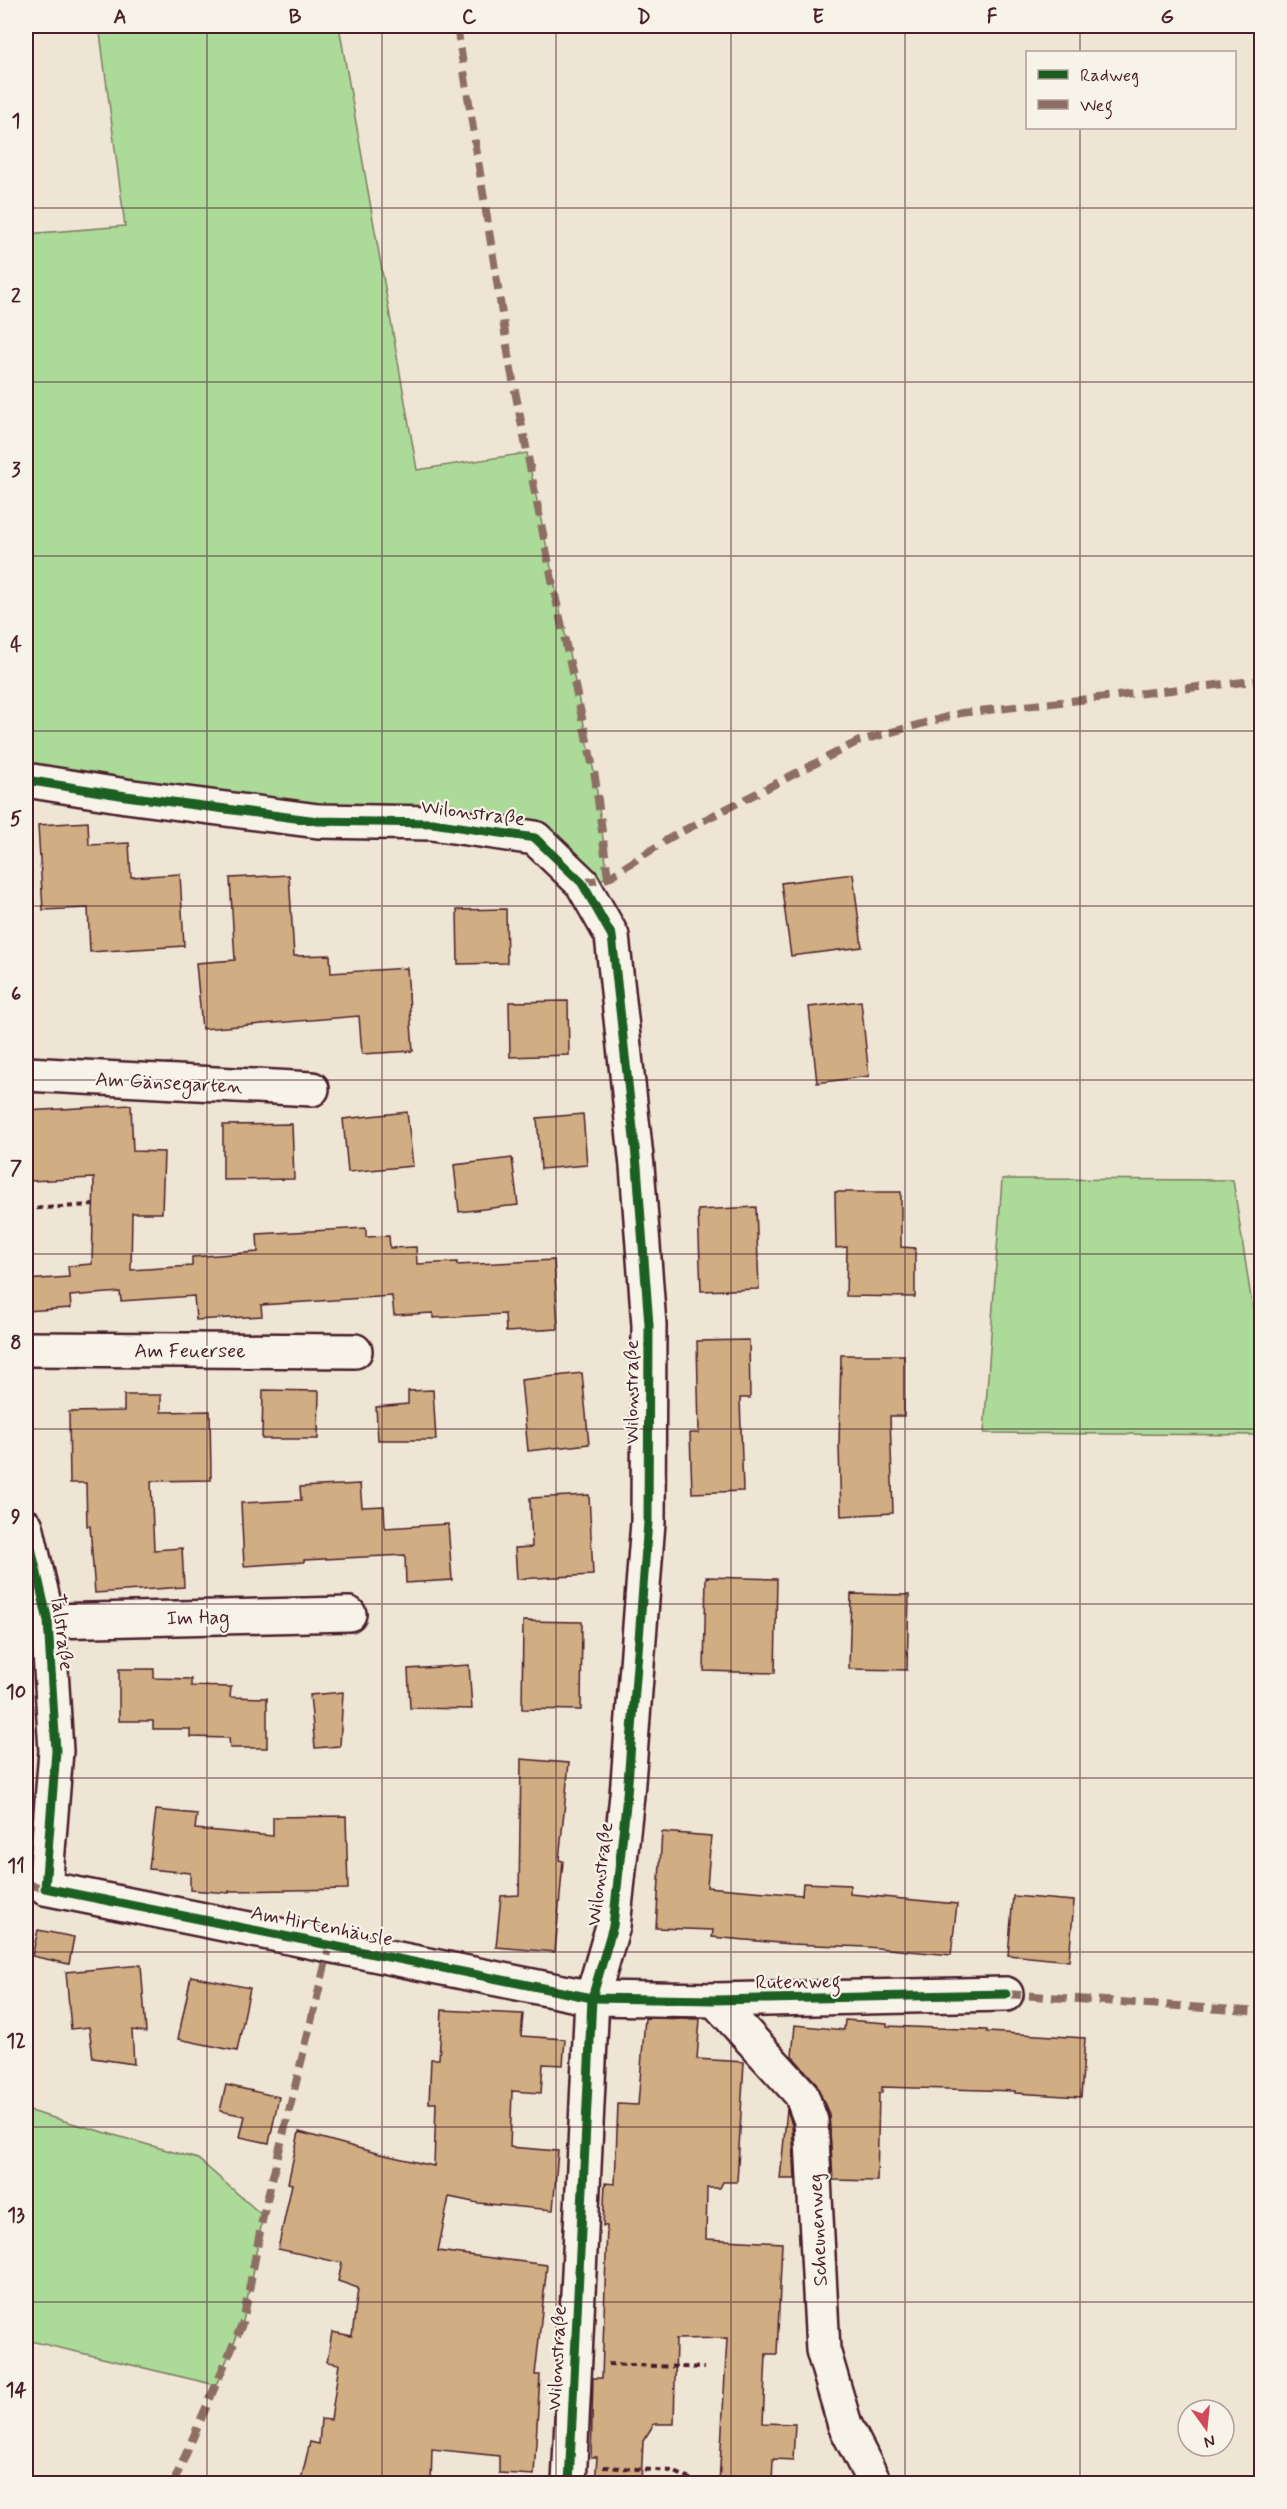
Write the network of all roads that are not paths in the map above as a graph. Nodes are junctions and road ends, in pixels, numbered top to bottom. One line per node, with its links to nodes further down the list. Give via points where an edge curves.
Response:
1 (26, 780): 11 (street, Wilonstraße, via 318,821 432,823 535,838 582,883 612,936 637,1166 649,1325 648,1522 613,1926)
2 (26, 1074): 3 (street, Am Gänsegarten)
3 (312, 1089)
4 (26, 1349): 5 (street, Am Feuersee)
5 (355, 1351)
6 (26, 1526): 8 (street, Talstraße)
7 (349, 1614): 8 (street, Im Hag)
8 (48, 1621): 9 (street, Talstraße, via 56,1751)
9 (45, 1888): 11 (street, Am Hirtenhäusle)
10 (1006, 1994): 12 (street, Rutenweg)
11 (592, 1998): 12 (street, Rutenweg); 13 (street, Wilonstraße)
12 (715, 2000): 14 (street, Scheunenweg, via 801,2094 811,2121 823,2350 845,2425)
13 (569, 2475)
14 (875, 2484)

